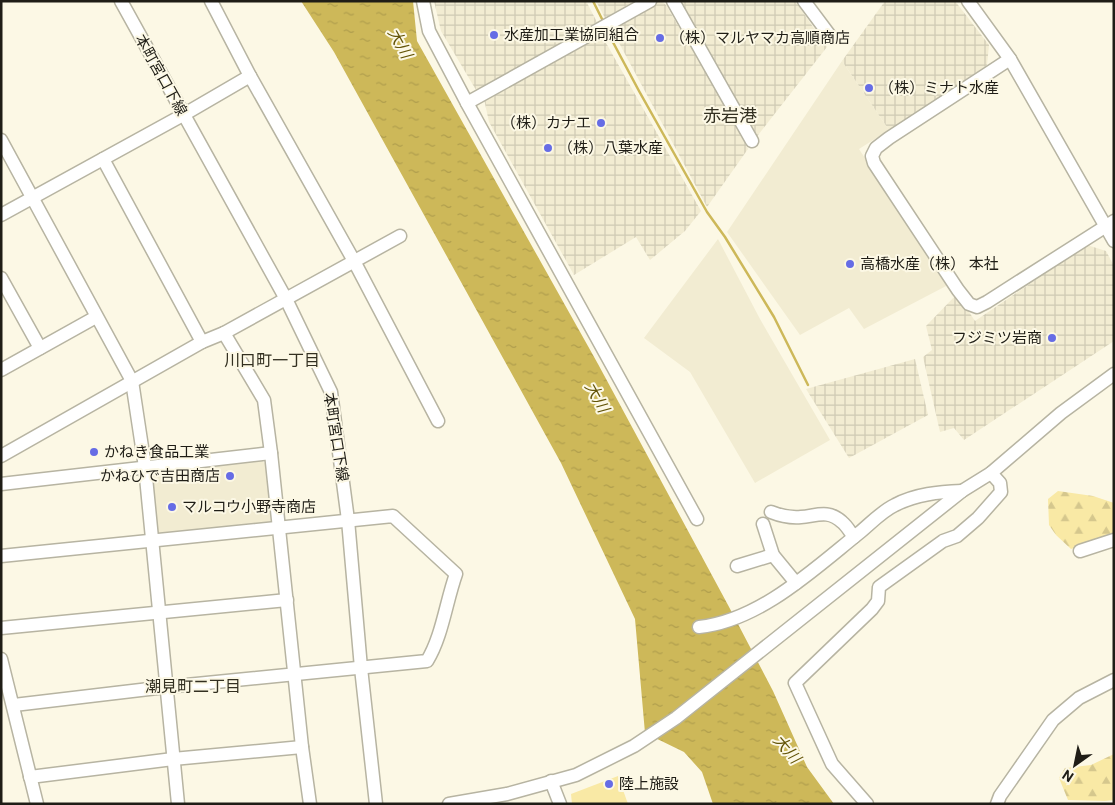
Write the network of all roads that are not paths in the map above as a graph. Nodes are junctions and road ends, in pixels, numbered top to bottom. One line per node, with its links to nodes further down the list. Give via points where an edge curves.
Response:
1 (121, 1): 12 (street, 本町宮口下線)
2 (210, 1): 10 (street)
3 (424, 1): 11 (street, via 429,31)
4 (650, 1): 11 (street)
5 (673, 1): 14 (street)
6 (804, 1): 8 (street)
7 (968, 1): 9 (street)
8 (831, 37)
9 (1010, 58): 19 (street); 19 (street, via 876,148 872,156 874,163 958,290 969,304 977,307)
10 (250, 76): 12 (street); 22 (street)
11 (467, 103): 40 (street)
12 (183, 115): 16 (street); 24 (street, 本町宮口下線)
13 (1, 140): 15 (street)
14 (752, 142)
15 (4, 153): 17 (street)
16 (103, 158): 17 (street); 27 (street)
17 (33, 198): 18 (street); 25 (street)
18 (1, 215)
19 (1110, 223): 21 (street)
20 (400, 236): 22 (street)
21 (1114, 241)
22 (354, 261): 24 (street); 32 (street)
23 (1, 278): 28 (street)
24 (286, 299): 26 (street); 41 (street, 本町宮口下線, via 331,392)
25 (96, 317): 28 (street); 31 (street)
26 (224, 333): 27 (street); 33 (street, via 264,400)
27 (202, 342): 31 (street)
28 (40, 348): 29 (street)
29 (1, 370)
30 (1114, 374): 36 (street, via 1061,413)
31 (132, 381): 34 (street); 35 (street)
32 (438, 421)
33 (272, 453): 35 (street); 43 (street)
34 (1, 456)
35 (145, 467): 37 (street); 46 (street)
36 (991, 473): 38 (street); 72 (street, via 1000,483 1001,492 978,518 957,536 943,541 878,588 878,601 872,609 795,683 832,764)
37 (1, 484)
38 (962, 492): 44 (street, via 930,493 894,505); 65 (street, via 676,718 634,746 576,775)
39 (771, 512): 44 (street, via 787,517 818,514 835,517)
40 (697, 519)
41 (348, 520): 43 (street); 57 (street, 本町宮口下線); 57 (street, via 393,516 456,574 434,650 427,662)
42 (763, 524): 48 (street)
43 (279, 528): 46 (street); 52 (street)
44 (854, 537): 51 (street)
45 (1114, 540): 47 (street)
46 (151, 541): 49 (street); 53 (street)
47 (1080, 550)
48 (773, 555): 50 (street); 51 (street)
49 (1, 556)
50 (737, 566)
51 (796, 583): 54 (street, via 731,621)
52 (286, 600): 53 (street); 58 (street)
53 (158, 612): 55 (street); 60 (street)
54 (699, 627)
55 (1, 628)
56 (1, 659): 61 (street)
57 (361, 668): 58 (street); 69 (street, 本町宮口下線)
58 (294, 675): 60 (street); 62 (street)
59 (1114, 680): 73 (street, via 1079,698 1053,720)
60 (166, 687): 61 (street); 63 (street)
61 (14, 705): 64 (street)
62 (302, 746): 63 (street); 68 (street)
63 (173, 759): 64 (street); 67 (street)
64 (30, 777): 66 (street)
65 (551, 781): 70 (street, via 508,794); 71 (street)
66 (37, 804)
67 (178, 804)
68 (310, 804)
69 (376, 804)
70 (449, 804)
71 (560, 804)
72 (868, 804)
73 (997, 804)

